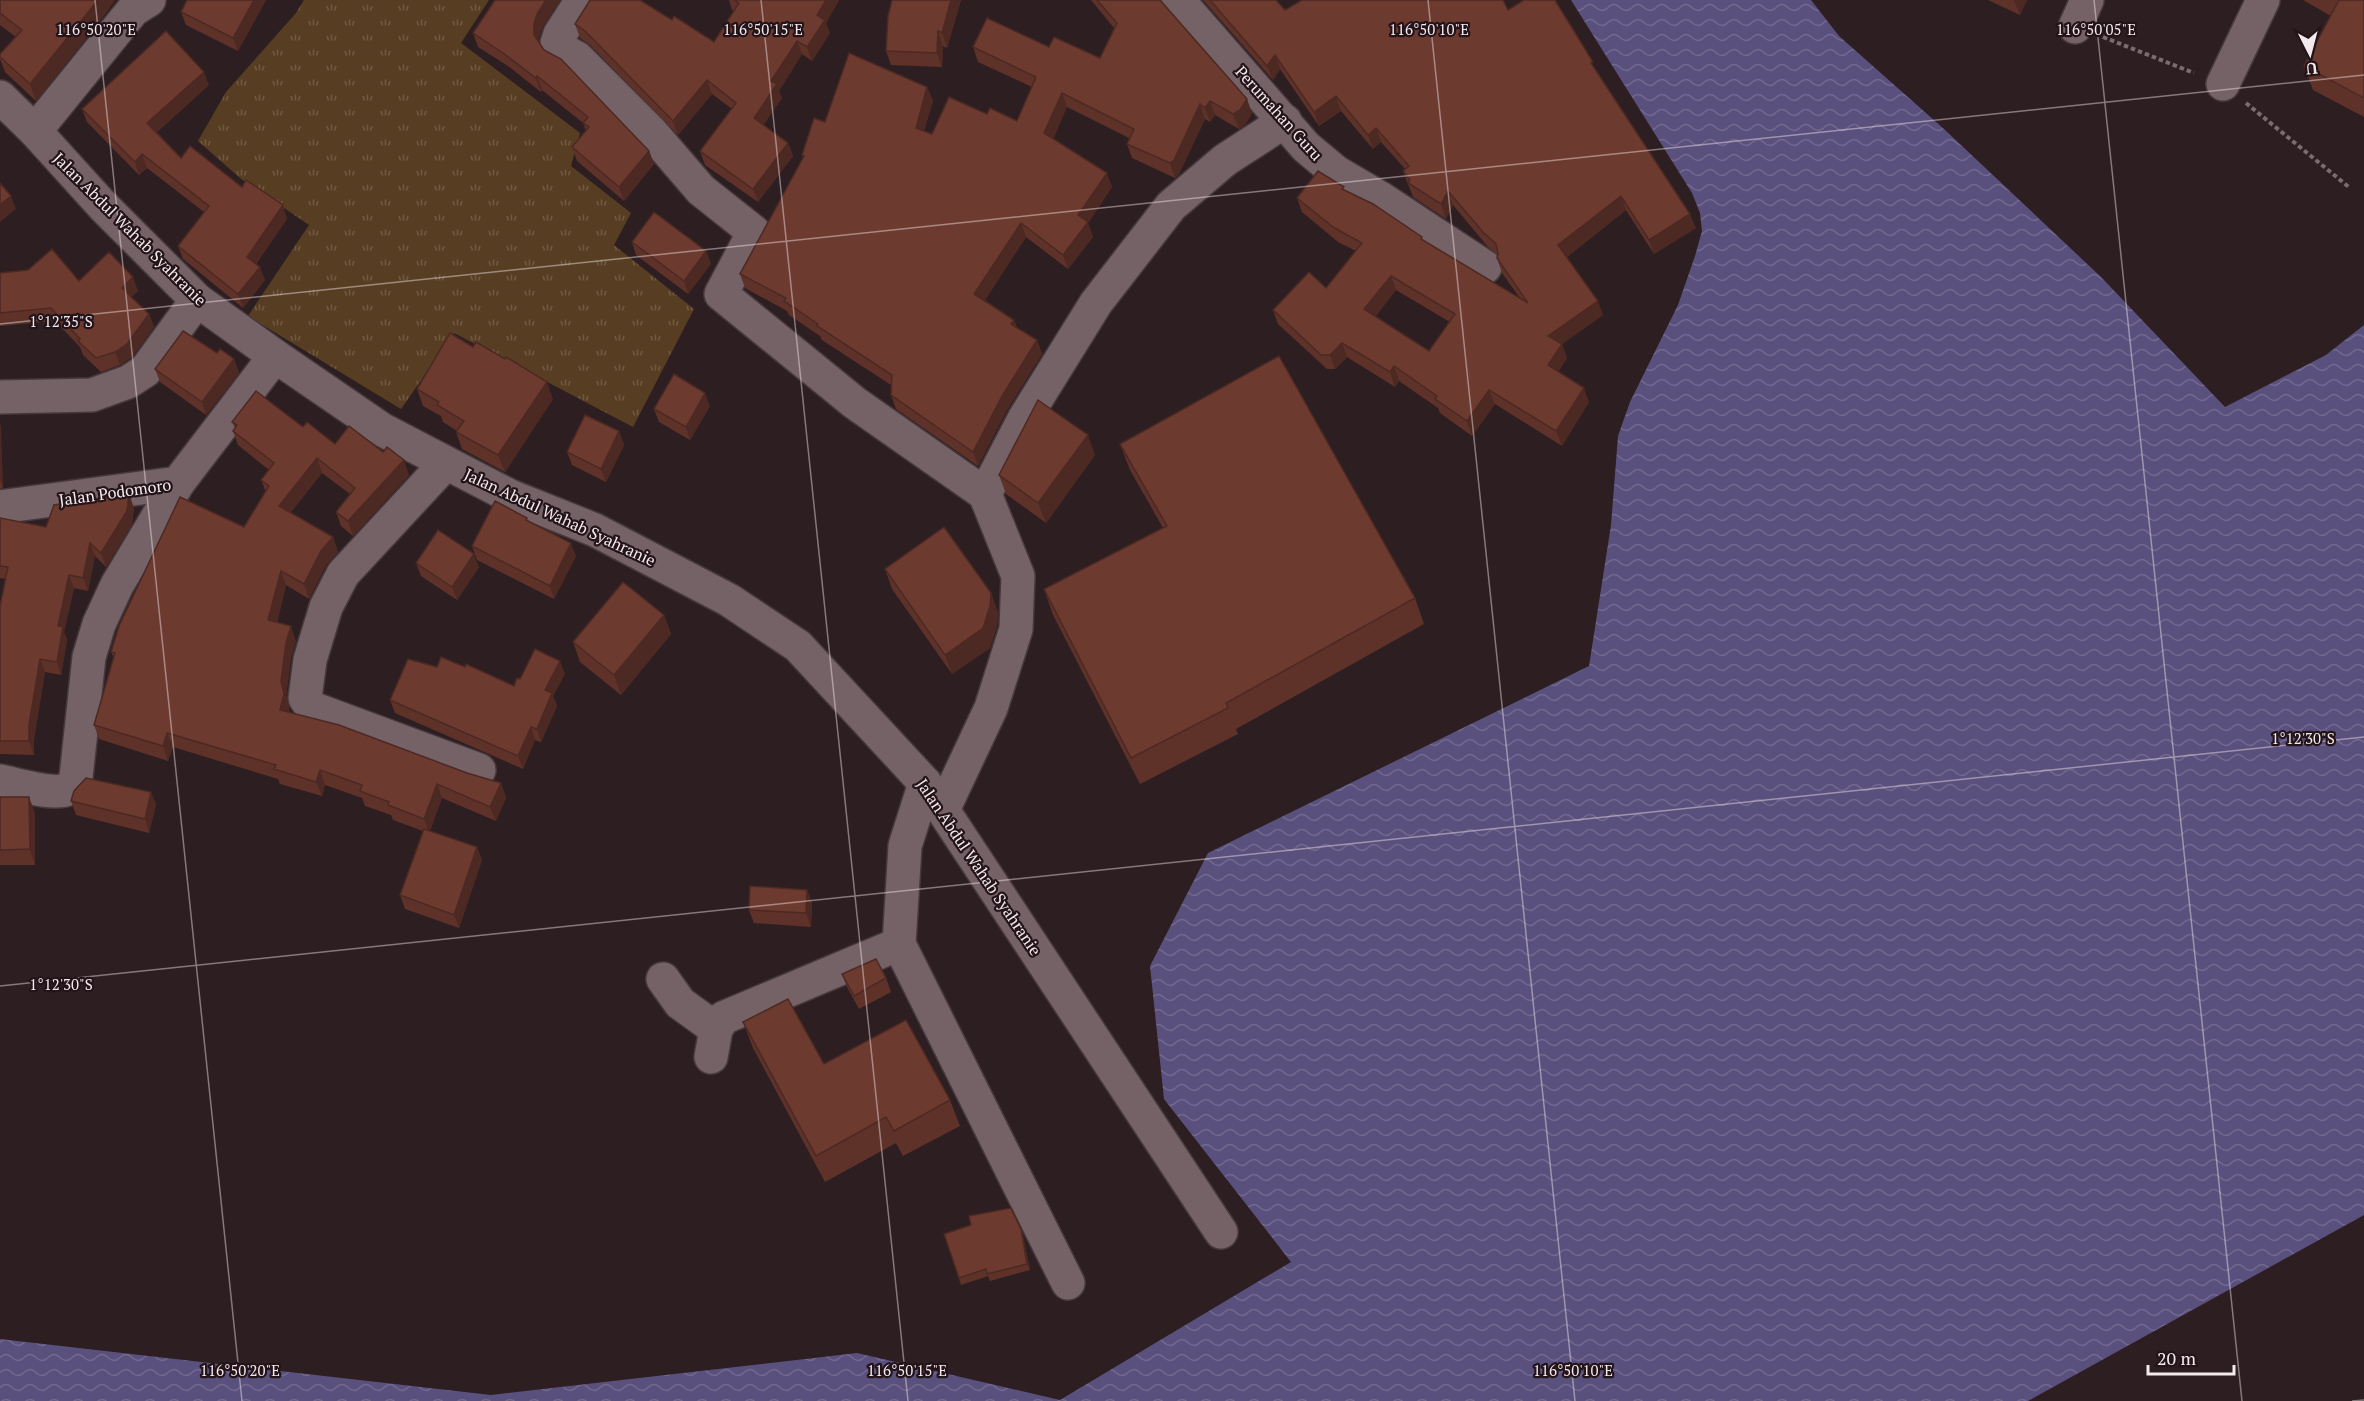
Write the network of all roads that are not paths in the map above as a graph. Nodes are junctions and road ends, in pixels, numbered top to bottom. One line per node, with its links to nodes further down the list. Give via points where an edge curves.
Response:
1 (149, 0): 8 (street, via 133,10)
2 (582, 0): 15 (street, via 560,34 559,48 577,58 652,133 700,190 754,232 721,294 855,403)
3 (1178, 0): 7 (street, Perumahan Guru)
4 (2263, 0): 5 (street)
5 (2223, 84)
6 (0, 97): 8 (street, Jalan Abdul Wahab Syahranie)
7 (1285, 121): 9 (street, Perumahan Guru, via 1306,147 1336,172); 15 (street, via 1225,160 1171,206 1096,303 1024,419)
8 (35, 131): 10 (street, Jalan Abdul Wahab Syahranie)
9 (1485, 267)
10 (197, 300): 11 (street, Jalan Abdul Wahab Syahranie); 12 (street, via 145,370 128,382 92,395)
11 (275, 356): 13 (street, Jalan Abdul Wahab Syahranie, via 383,430); 14 (street, Jalan Podomoro)
12 (0, 397)
13 (446, 463): 17 (street, via 343,574 326,607 310,660 305,698 312,708); 19 (street, Jalan Abdul Wahab Syahranie, via 510,496 595,530 729,600 798,646)
14 (178, 483): 16 (street, Jalan Podomoro); 18 (street, via 117,585 99,624 89,657 72,785 56,792)
15 (985, 494): 19 (street, via 1018,576 1016,628 991,708)
16 (0, 507)
17 (479, 770)
18 (0, 781)
19 (934, 797): 20 (street, via 905,846); 22 (street, Jalan Abdul Wahab Syahranie)
20 (899, 944): 21 (street, via 723,1018 713,1043); 23 (street)
21 (663, 979)
22 (1221, 1232)
23 (1068, 1283)

